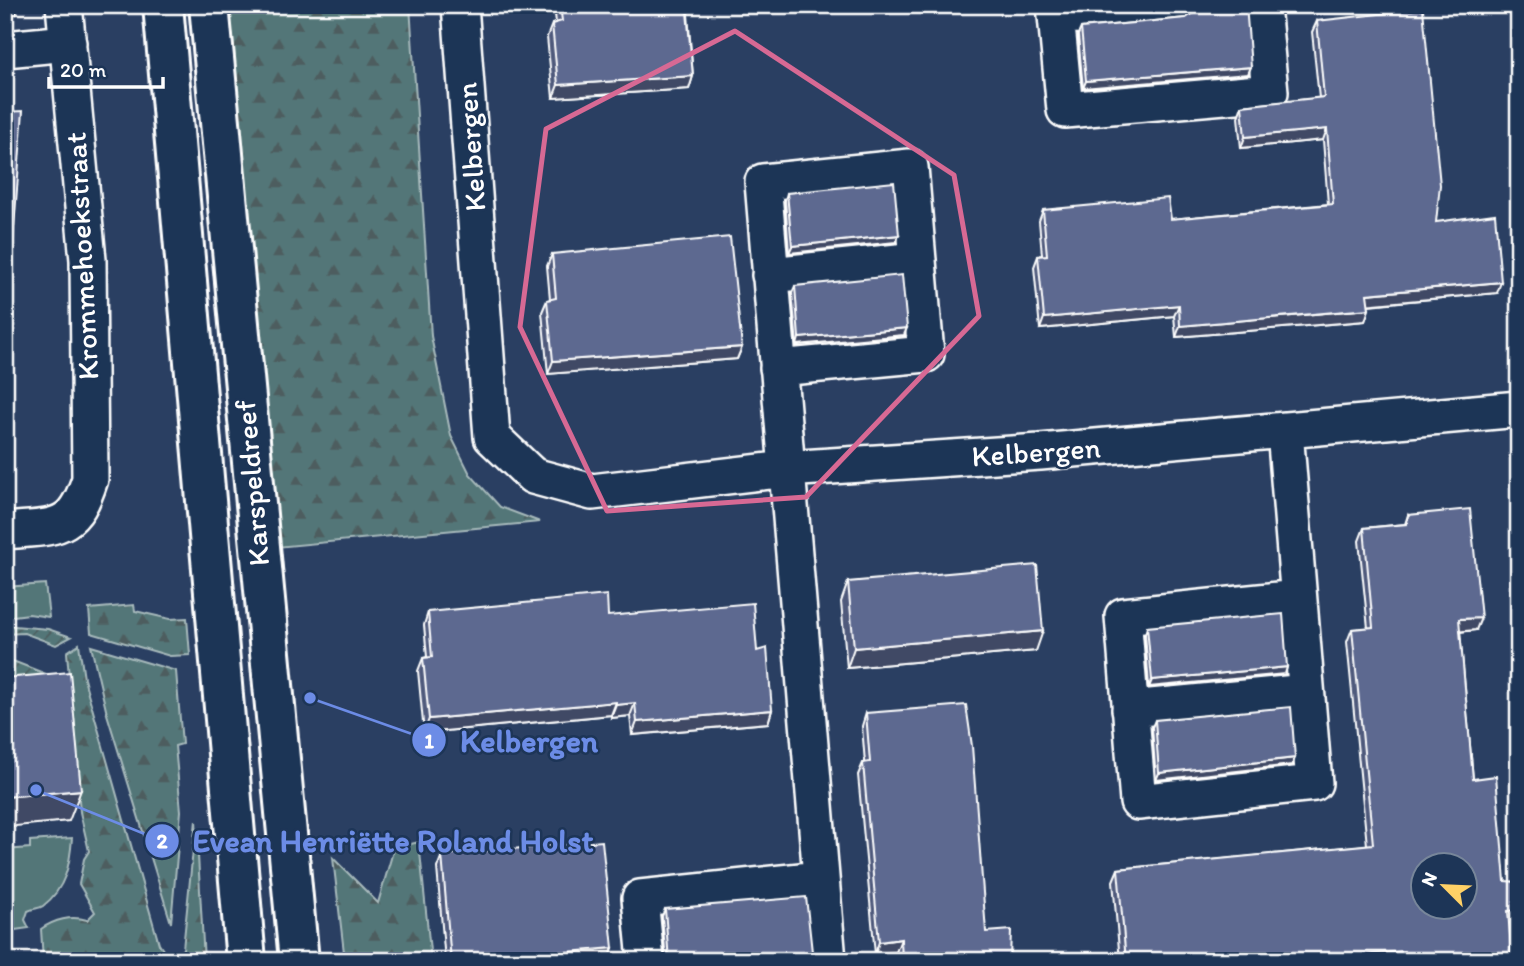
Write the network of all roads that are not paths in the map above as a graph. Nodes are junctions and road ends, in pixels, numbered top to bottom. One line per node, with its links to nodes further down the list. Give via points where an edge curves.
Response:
1 (65, 5): 8 (street, Krommehoekstraat)
2 (163, 5): 21 (street, Karspeldreef)
3 (209, 5): 22 (street, Karspeldreef)
4 (460, 5): 15 (street, Kelbergen, via 492,437 533,477 592,492)
5 (1181, 5): 7 (street)
6 (1262, 5): 7 (street, via 1270,92 1065,110)
7 (1056, 11)
8 (68, 43): 9 (street); 16 (street, Krommehoekstraat, via 88,260 90,478 72,516 56,524)
9 (5, 49)
10 (918, 260): 11 (street); 11 (street, via 910,167 763,182); 12 (street, via 926,354)
11 (770, 275): 12 (street)
12 (778, 368): 15 (street)
13 (1519, 409): 14 (street, Kelbergen)
14 (1285, 431): 15 (street, Kelbergen); 17 (street)
15 (786, 469): 20 (street)
16 (5, 531)
17 (1298, 598): 18 (street); 19 (street, via 1123,616)
18 (1306, 692): 19 (street); 19 (street, via 1314,783 1138,802)
19 (1130, 709)
20 (820, 879): 23 (street, via 640,898); 24 (street)
21 (246, 961)
22 (299, 961)
23 (646, 961)
24 (828, 961)

